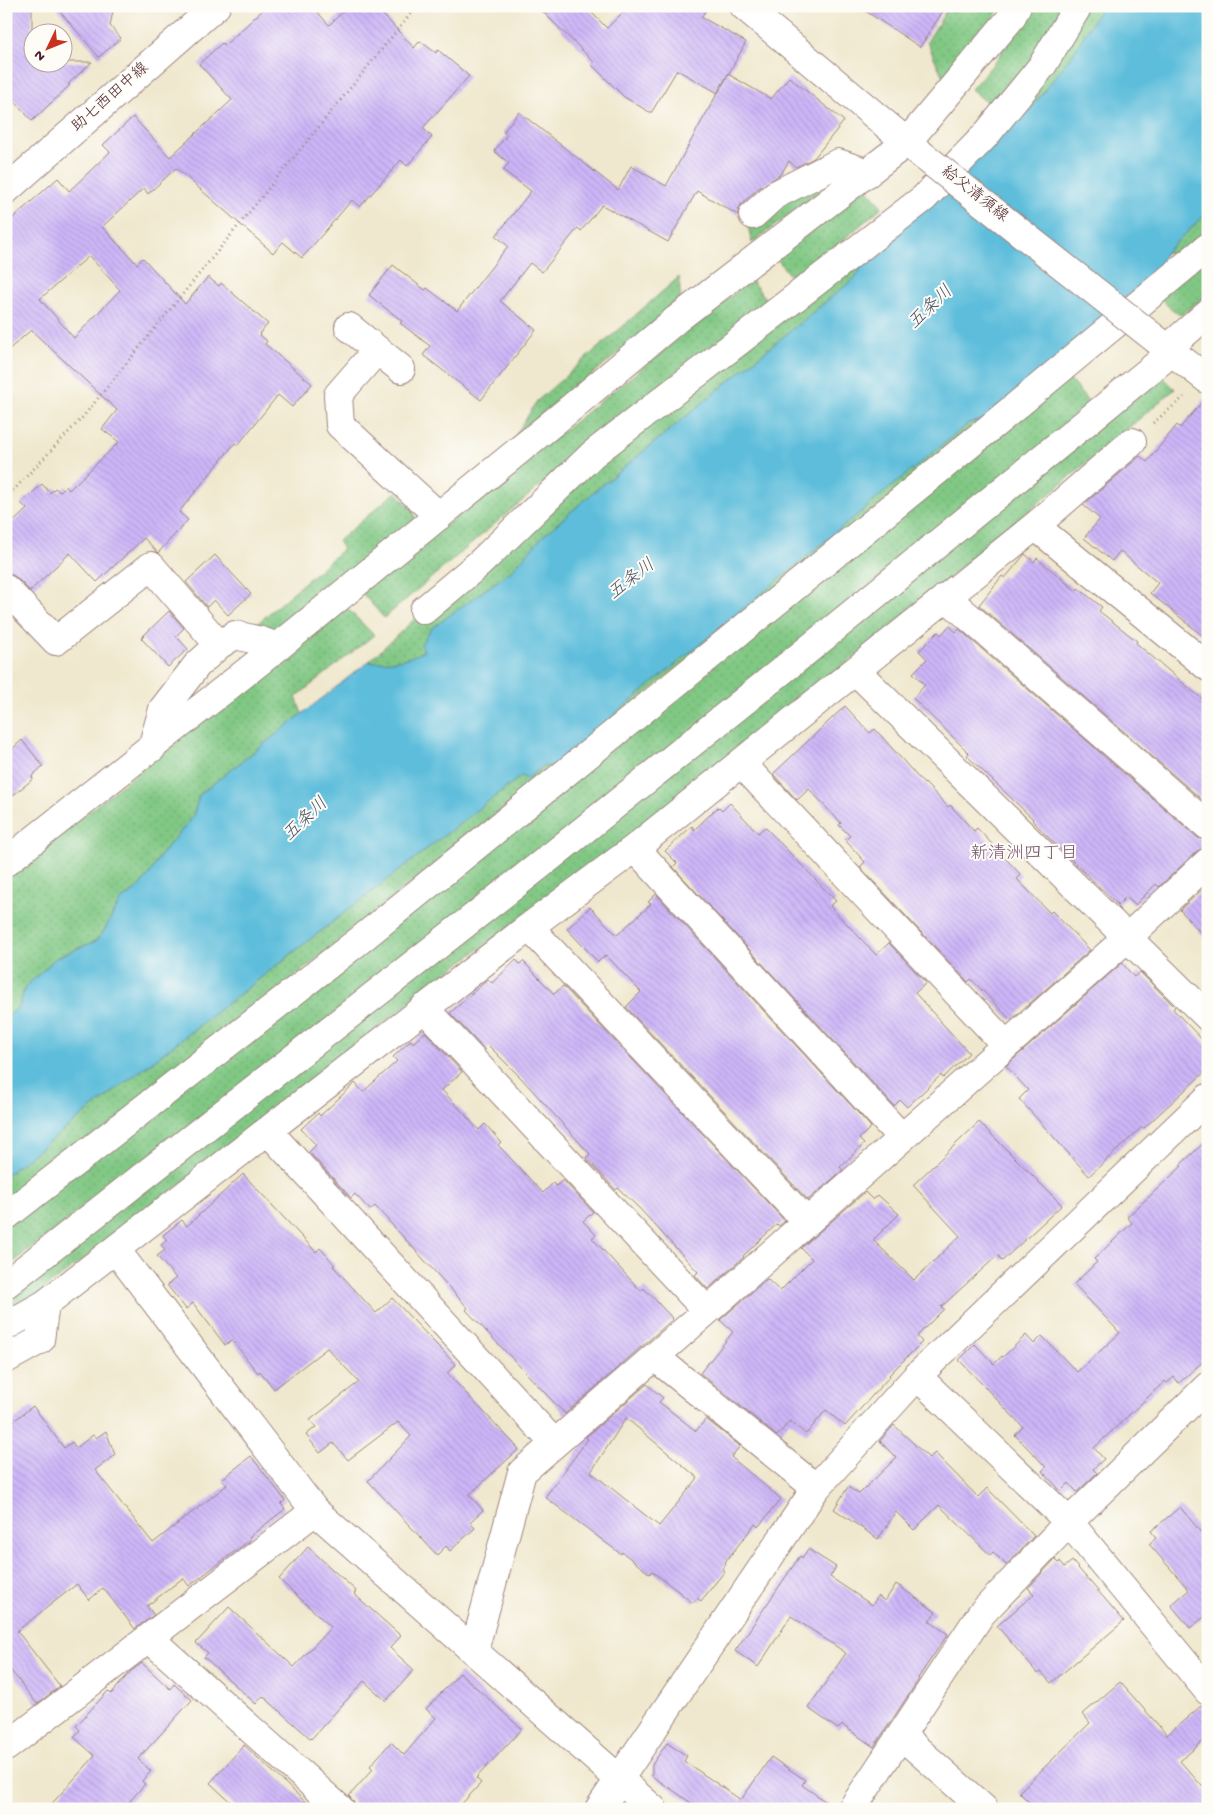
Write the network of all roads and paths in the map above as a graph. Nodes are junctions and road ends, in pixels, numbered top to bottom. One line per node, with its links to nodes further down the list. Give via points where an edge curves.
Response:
1 (216, 6): 8 (street, 助七西田中線)
2 (417, 6): 18 (path, via 82,418)
3 (744, 6): 6 (street, 給父清須線)
4 (1017, 6): 6 (street)
5 (1078, 6): 23 (street, via 1042,66 985,136 924,198 593,454 480,563)
6 (914, 148): 7 (street); 13 (street, 給父清須線, bridge)
7 (868, 174): 9 (street, via 838,163 775,195); 19 (street, via 698,303)
8 (6, 190)
9 (753, 215)
10 (1208, 247): 42 (street, via 360,940)
11 (1208, 313): 13 (street)
12 (349, 327): 14 (street)
13 (1166, 347): 16 (street, 給父清須線); 45 (street, via 815,644 549,858)
14 (377, 350): 15 (street); 19 (street, via 338,395 340,425)
15 (401, 368)
16 (1207, 379): 17 (path)
17 (1132, 442): 20 (street)
18 (6, 498)
19 (439, 516): 25 (street)
20 (1035, 526): 22 (street); 26 (street)
21 (6, 589): 24 (street, via 56,641 151,566)
22 (946, 597): 27 (street); 30 (street)
23 (424, 610)
24 (218, 645): 25 (street, via 235,635); 28 (street, via 197,665 163,710)
25 (278, 647): 28 (street)
26 (1208, 667)
27 (856, 671): 29 (street); 35 (street)
28 (152, 748): 32 (street)
29 (741, 763): 31 (street); 38 (street)
30 (1208, 826)
31 (635, 848): 34 (street); 41 (street)
32 (6, 862)
33 (1208, 862): 35 (street)
34 (529, 927): 36 (street); 43 (street)
35 (1127, 938): 37 (street); 38 (street)
36 (424, 1008): 40 (street); 47 (street)
37 (1208, 1017)
38 (1006, 1045): 41 (street)
39 (1208, 1098): 51 (street)
40 (268, 1130): 44 (street); 53 (street)
41 (902, 1138): 43 (street)
42 (6, 1216)
43 (807, 1222): 47 (street)
44 (116, 1250): 46 (street); 55 (street)
45 (6, 1284)
46 (45, 1304): 48 (street); 50 (street, via 40,1340)
47 (707, 1311): 49 (street)
48 (6, 1326)
49 (655, 1357): 53 (street); 54 (street)
50 (6, 1359)
51 (917, 1376): 54 (street); 56 (street)
52 (1208, 1386): 56 (street)
53 (554, 1443): 58 (street, via 522,1472)
54 (816, 1488): 62 (street)
55 (315, 1510): 57 (street); 58 (street)
56 (1069, 1522): 59 (street); 60 (street, via 981,1614)
57 (149, 1638): 61 (street); 63 (street)
58 (474, 1651): 62 (street)
59 (1208, 1691)
60 (901, 1735): 66 (street); 67 (street)
61 (6, 1747)
62 (618, 1779): 64 (street); 65 (street)
63 (340, 1809)
64 (599, 1809)
65 (654, 1809)
66 (852, 1809)
67 (984, 1809)

